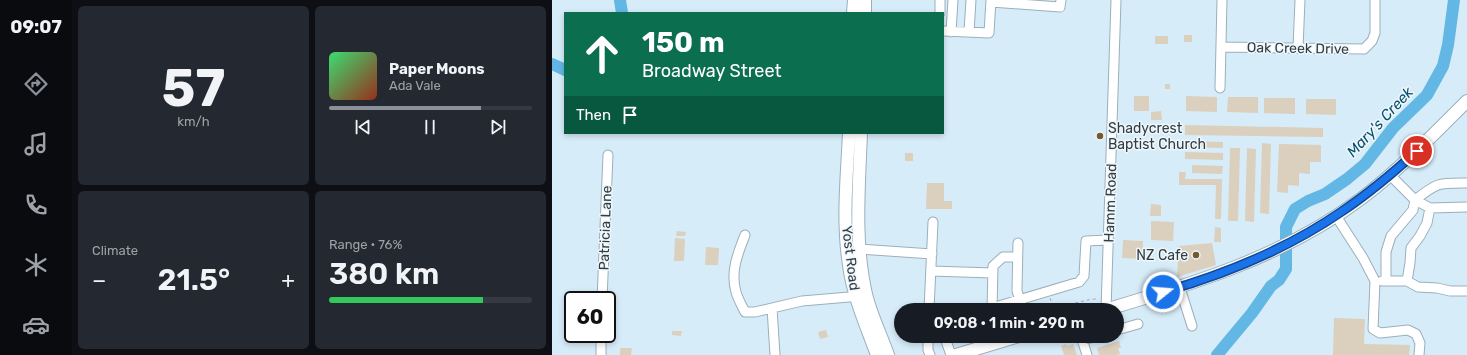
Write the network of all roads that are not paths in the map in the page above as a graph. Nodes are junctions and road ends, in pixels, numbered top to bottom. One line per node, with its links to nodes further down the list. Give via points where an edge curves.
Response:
1 (854, 0): 12 (main road)
2 (865, 0): 13 (main road)
3 (940, 0): 14 (street)
4 (952, 0): 15 (street)
5 (971, 0): 16 (street)
6 (1060, 0): 11 (street, via 1060,8)
7 (1116, 0): 32 (street, Hamm Road)
8 (1222, 0): 17 (street)
9 (1300, 0): 18 (street)
10 (1375, 0): 18 (street, Oak Creek Drive, via 1375,33 1372,41 1364,49)
11 (991, 1): 16 (street, via 989,33)
12 (853, 12)
13 (865, 12)
14 (940, 12)
15 (947, 32): 16 (street)
16 (969, 32)
17 (1222, 47): 18 (street, Oak Creek Drive); 19 (street)
18 (1298, 48)
19 (1220, 88)
20 (1467, 101): 24 (main road)
21 (860, 134): 22 (main road, Yost Road)
22 (852, 141): 34 (main road, Yost Road, via 845,233); 35 (main road, Yost Road)
23 (608, 155): 44 (street, Patricia Lane)
24 (1390, 175): 26 (street); 29 (main road)
25 (1467, 183): 26 (street, via 1434,185)
26 (1415, 200): 28 (street); 41 (street, via 1413,210 1391,236 1386,252)
27 (1467, 207): 28 (street)
28 (1430, 208): 42 (street, via 1427,223 1411,248)
29 (1336, 216): 40 (street, via 1363,258); 43 (main road, via 1267,254)
30 (933, 222): 36 (street)
31 (745, 235): 54 (street, via 734,269 735,292 745,312)
32 (1108, 240): 47 (street, via 1086,241 1084,276 1078,282); 52 (street, Hamm Road)
33 (1018, 243): 37 (street)
34 (847, 250): 35 (main road); 46 (main road, Yost Road)
35 (859, 250): 36 (street); 46 (main road, Yost Road)
36 (932, 254): 38 (street)
37 (1017, 257): 39 (street, via 1003,257 993,266); 47 (street, via 1017,291)
38 (931, 271): 39 (street); 48 (street)
39 (993, 273): 49 (street)
40 (1374, 281): 41 (street); 71 (street, via 1373,329 1380,333 1408,330 1416,334 1420,343)
41 (1386, 281): 42 (street)
42 (1407, 281): 45 (street, via 1418,287)
43 (1180, 288): 53 (main road); 56 (street)
44 (602, 291)
45 (1467, 291)
46 (861, 296): 54 (street, via 802,301); 65 (main road, Yost Road); 66 (main road, Yost Road)
47 (1020, 300): 50 (street); 51 (street)
48 (929, 303)
49 (992, 303)
50 (1011, 303)
51 (1021, 303)
52 (1105, 303)
53 (1118, 303)
54 (772, 308): 63 (street)
55 (1138, 324): 57 (street)
56 (1192, 326)
57 (1124, 328)
58 (601, 343): 64 (street)
59 (934, 343): 67 (street, via 928,350)
60 (944, 343): 68 (street)
61 (996, 343): 69 (main road)
62 (1083, 343): 70 (street)
63 (775, 354)
64 (601, 355)
65 (877, 355)
66 (888, 355)
67 (930, 355)
68 (951, 355)
69 (956, 355)
70 (1087, 355)
71 (1419, 355)

